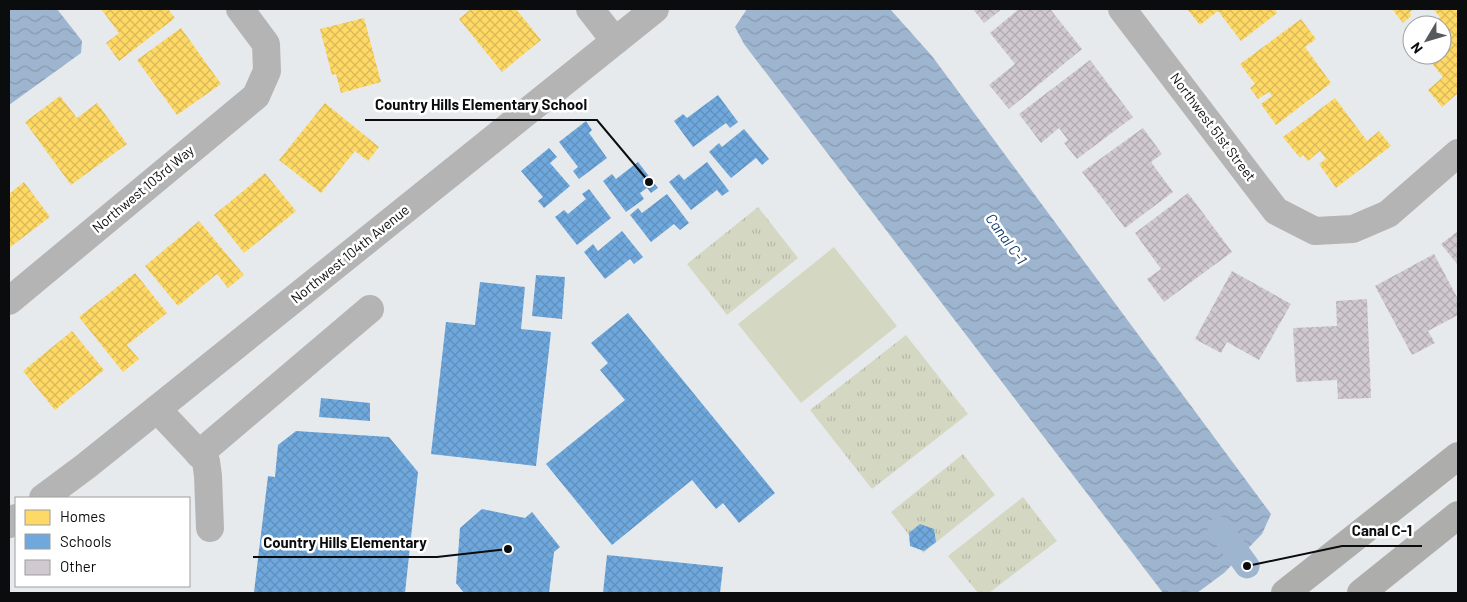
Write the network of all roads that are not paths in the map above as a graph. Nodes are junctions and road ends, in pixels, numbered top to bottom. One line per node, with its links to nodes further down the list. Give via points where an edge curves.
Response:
1 (240, 9): 7 (street, Northwest 103rd Way, via 266,44 267,71 256,96)
2 (590, 9): 5 (street)
3 (655, 9): 5 (street, Northwest 104th Avenue)
4 (1122, 9): 6 (street, Northwest 51st Street, via 1276,211 1315,231 1353,229 1388,214)
5 (615, 41): 9 (street, Northwest 104th Avenue)
6 (1458, 153)
7 (9, 301)
8 (370, 309): 10 (street)
9 (157, 409): 10 (street); 12 (street, Northwest 104th Avenue)
10 (199, 454): 14 (street, via 206,462)
11 (1458, 456): 15 (main road)
12 (44, 497)
13 (1458, 515): 16 (main road)
14 (210, 528)
15 (1286, 593)
16 (1361, 593)

